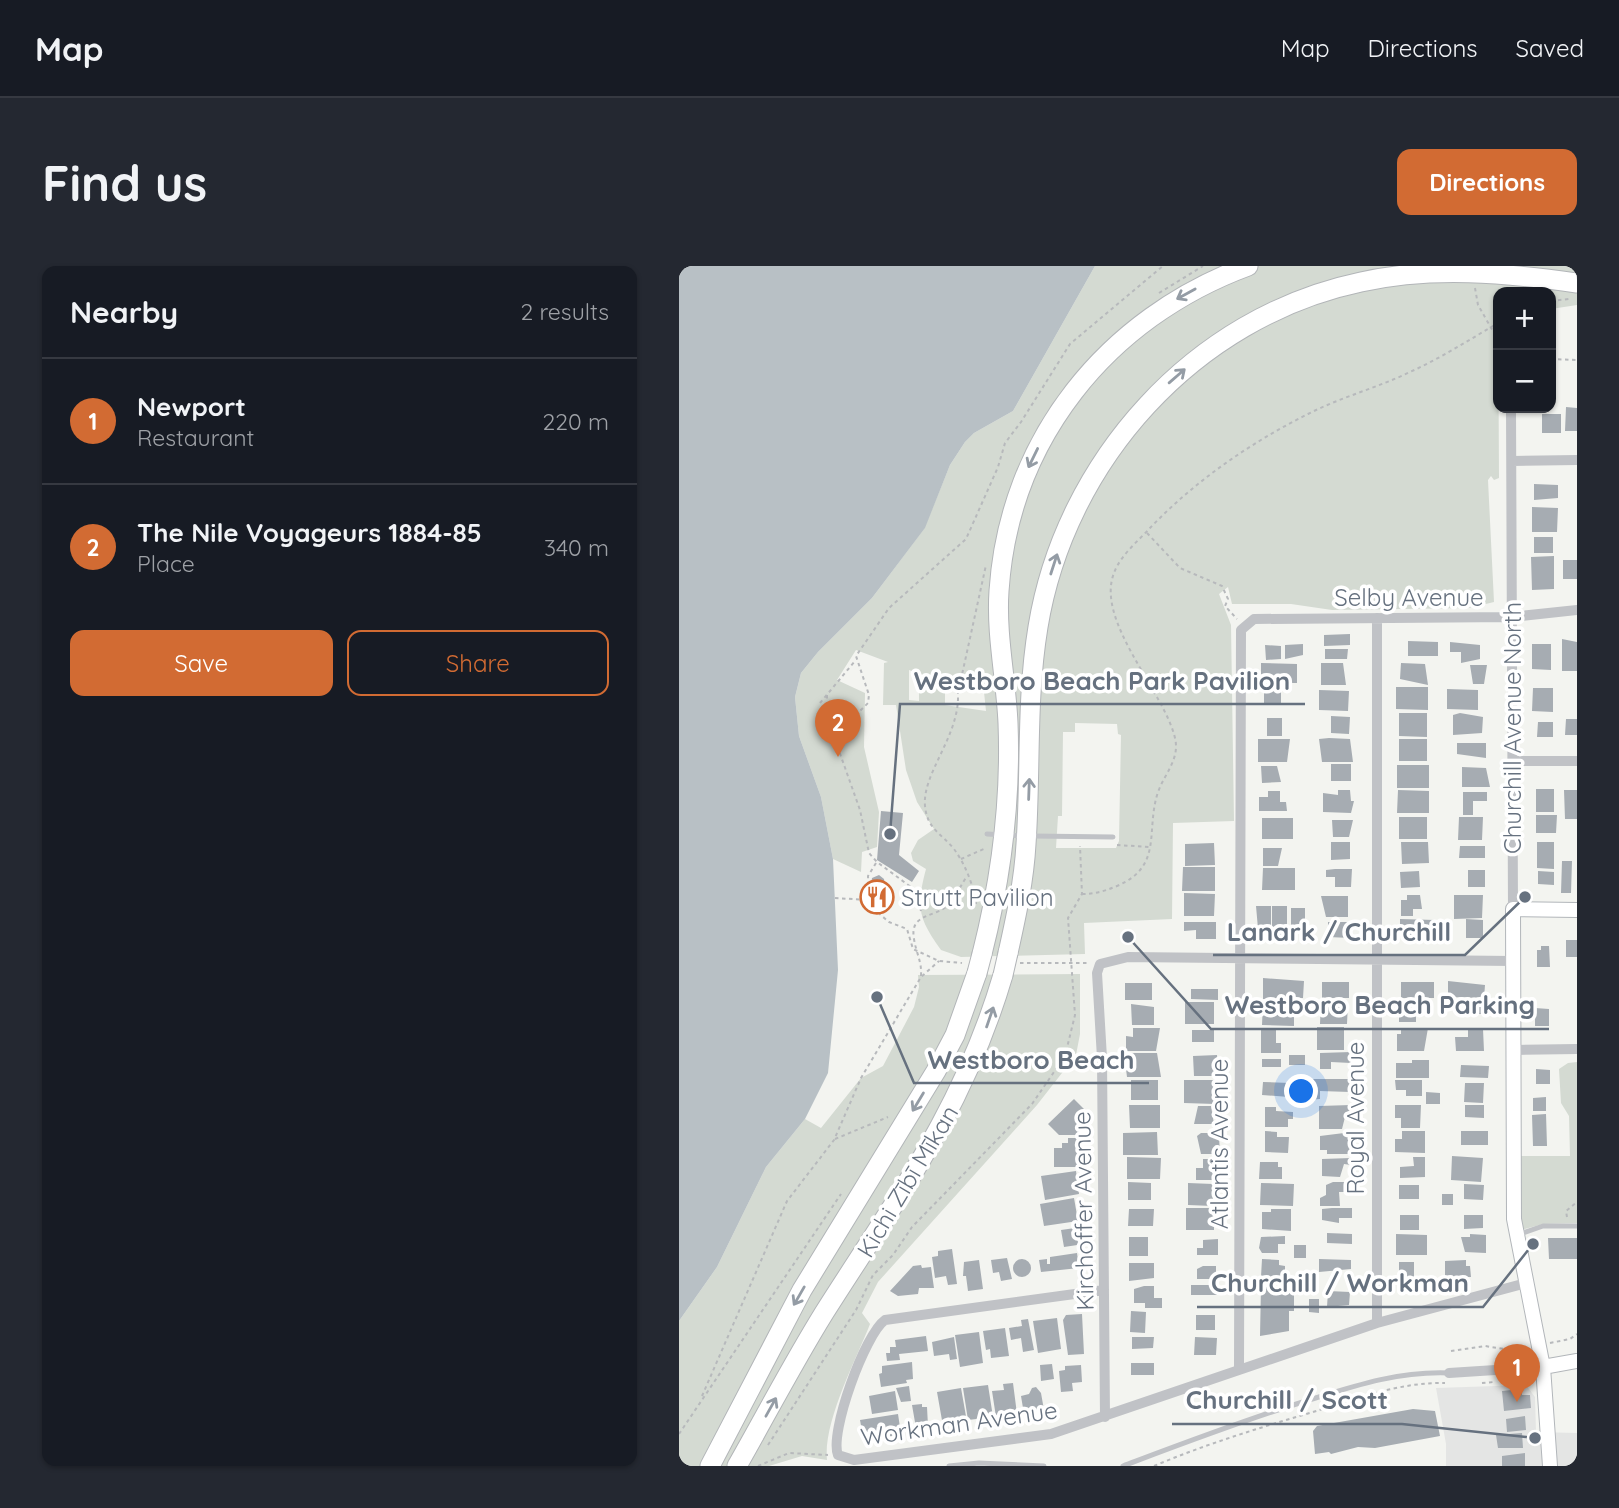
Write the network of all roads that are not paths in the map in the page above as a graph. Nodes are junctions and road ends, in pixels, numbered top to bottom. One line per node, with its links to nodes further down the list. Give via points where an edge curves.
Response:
1 (1248, 266): 14 (highway, Kichi Zībī Mīkan, one-way to 14, via 1176,299 1117,343 1061,409 1032,460 1010,520 999,588 1008,741)
2 (1577, 283): 12 (highway, Kichi Zībī Mīkan, one-way to 2, via 1033,665 1050,573 1087,486 1122,433 1151,401 1190,365 1245,327 1290,304 1345,285 1399,275 1454,272)
3 (1511, 413): 5 (street, Churchill Avenue North)
4 (1577, 460): 5 (street)
5 (1512, 461): 7 (street, Churchill Avenue North)
6 (1577, 610): 7 (street, Selby Avenue)
7 (1511, 617): 8 (street, Selby Avenue); 10 (street, Churchill Avenue North)
8 (1377, 618): 9 (street, Selby Avenue, via 1254,619); 18 (street, Royal Avenue)
9 (1243, 626): 17 (street, Atlantis Avenue, via 1239,637)
10 (1511, 761): 11 (street); 15 (street, Churchill Avenue North)
11 (1577, 761)
12 (1027, 836): 13 (lane); 14 (lane); 33 (highway, Kichi Zībī Mīkan, one-way to 12, bridge, via 823,1315 941,1129 972,1065 1003,975 1015,958)
13 (1113, 837)
14 (992, 839): 32 (highway, Kichi Zībī Mīkan, one-way to 32, via 998,884 955,1035 802,1290)
15 (1513, 909): 16 (street); 19 (street, Churchill Avenue North)
16 (1577, 910)
17 (1241, 958): 18 (street); 25 (street, Kirchoffer Avenue, via 1128,957 1100,964); 29 (street, Atlantis Avenue)
18 (1375, 958): 19 (street); 26 (street, Royal Avenue)
19 (1513, 961): 21 (street, Churchill Avenue North)
20 (1577, 1049): 21 (street)
21 (1515, 1050): 23 (street, Churchill Avenue North, via 1513,1197)
22 (1577, 1226): 23 (lane, via 1543,1226)
23 (1517, 1234): 24 (street, Churchill Avenue North)
24 (1526, 1283): 26 (street, Workman Avenue); 28 (street, Churchill Avenue North)
25 (1104, 1290): 31 (street, Kirchoffer Avenue); 31 (street, Workman Avenue, via 897,1316 880,1324 869,1340 835,1440 838,1455 854,1460 1036,1436)
26 (1377, 1323): 29 (street, Workman Avenue)
27 (1574, 1355): 28 (street)
28 (1543, 1367): 30 (street); 37 (street, Churchill Avenue North)
29 (1239, 1370): 31 (street, Workman Avenue)
30 (1449, 1378): 36 (lane, via 1408,1373 1351,1387 1221,1428)
31 (1105, 1417)
32 (709, 1466)
33 (737, 1466)
34 (949, 1466): 35 (lane)
35 (1044, 1466)
36 (1123, 1466)
37 (1550, 1466)

